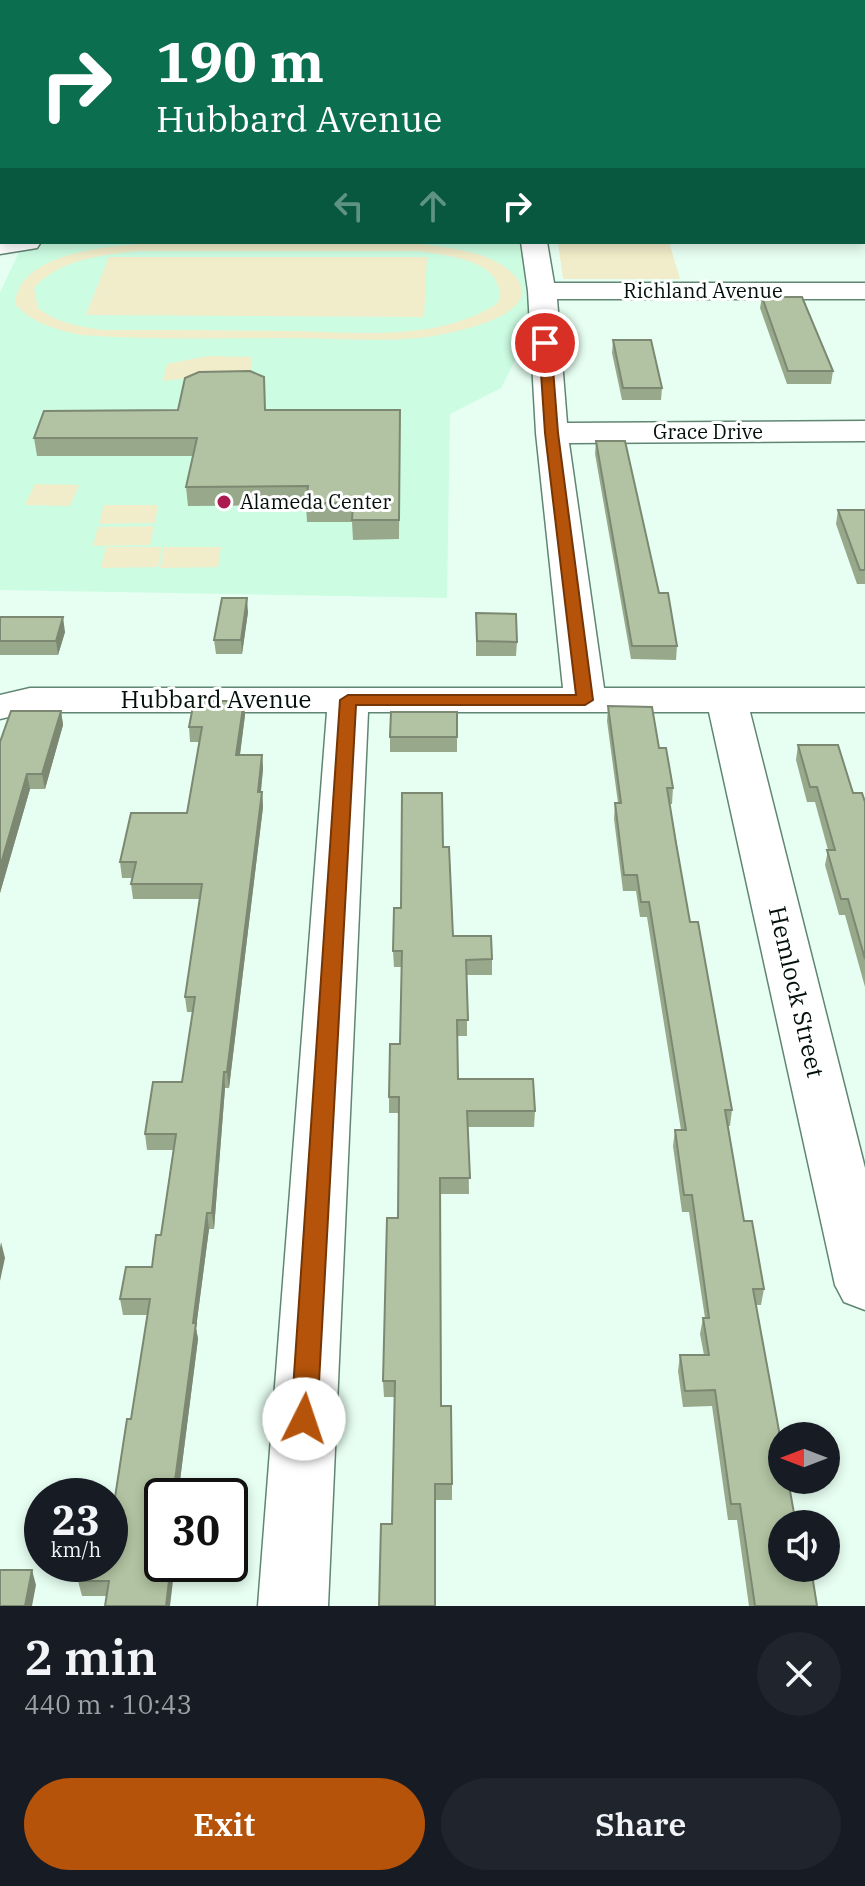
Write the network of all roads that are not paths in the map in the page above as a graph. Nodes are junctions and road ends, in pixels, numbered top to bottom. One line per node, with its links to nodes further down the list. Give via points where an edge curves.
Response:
1 (534, 244): 2 (street)
2 (542, 291): 3 (street, Richland Avenue); 5 (street)
3 (865, 291)
4 (865, 431): 5 (street, Grace Drive)
5 (552, 433): 8 (street)
6 (726, 699): 8 (street, Hubbard Avenue); 9 (street, Hubbard Avenue); 11 (street, Hemlock Street)
7 (348, 700): 8 (street, Hubbard Avenue); 10 (street, Hubbard Avenue, via 30,700); 12 (street)
8 (585, 700)
9 (865, 700)
10 (0, 707)
11 (865, 1285)
12 (293, 1606)

